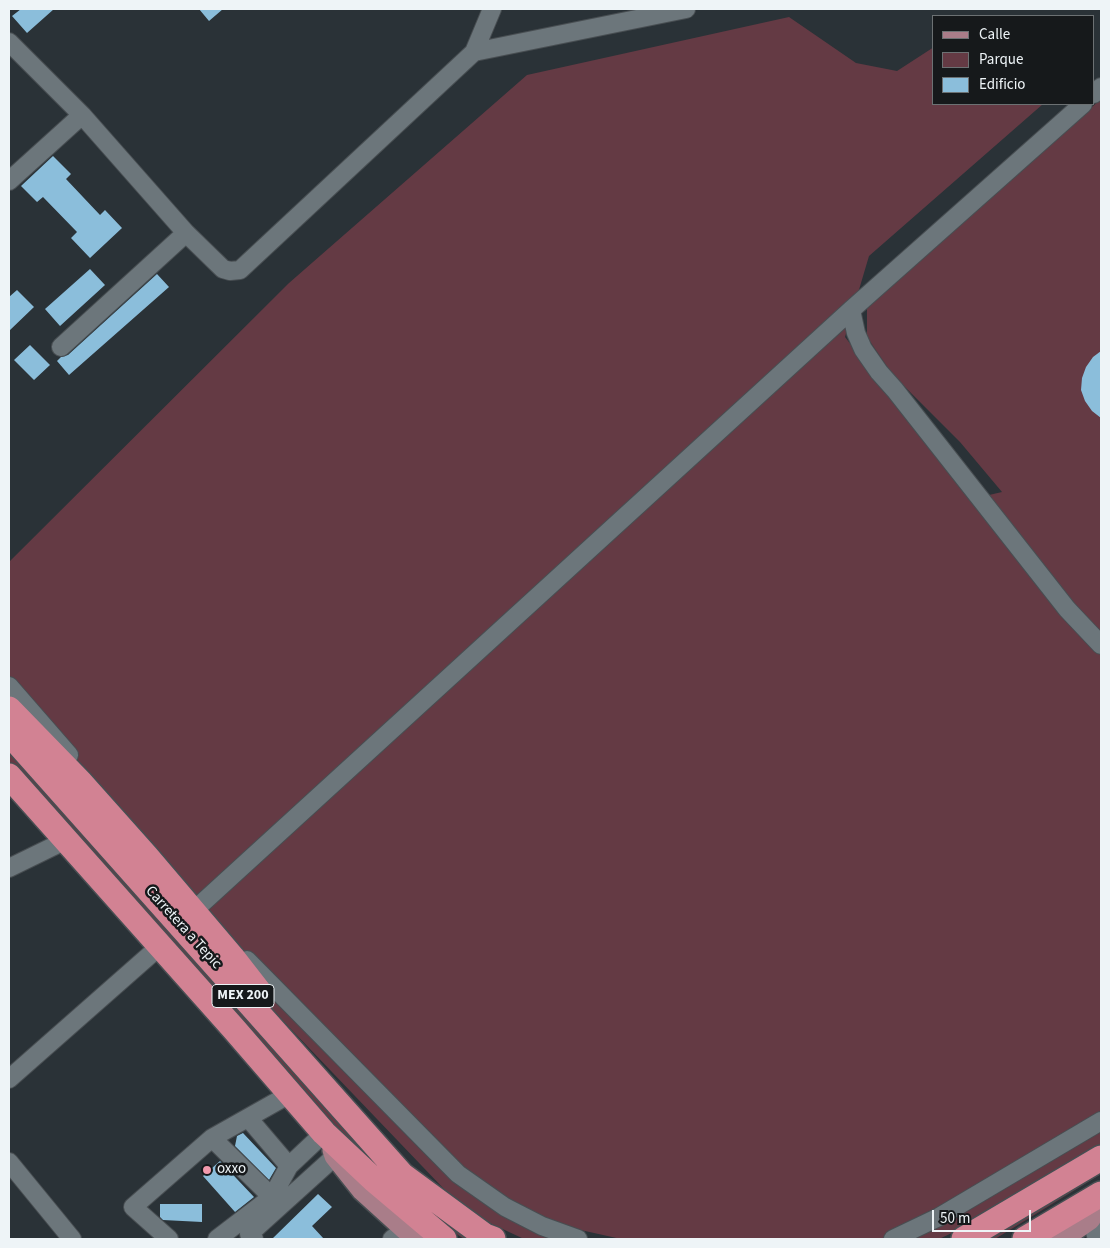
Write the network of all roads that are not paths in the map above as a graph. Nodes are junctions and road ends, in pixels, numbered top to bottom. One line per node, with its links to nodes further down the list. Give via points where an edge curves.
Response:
1 (492, 9): 4 (lane)
2 (686, 9): 4 (lane)
3 (9, 42): 6 (lane)
4 (474, 52): 8 (lane, via 240,270 223,269)
5 (1082, 105): 9 (lane)
6 (82, 115): 7 (lane); 8 (lane)
7 (9, 180)
8 (186, 233): 10 (lane)
9 (850, 310): 11 (lane, via 863,349 879,372 1067,609); 19 (lane)
10 (61, 347)
11 (1101, 645)
12 (9, 686): 19 (lane)
13 (9, 709): 26 (highway, via 81,783 248,976)
14 (9, 733): 26 (highway, Carretera a Tepic / MEX 200)
15 (9, 776): 20 (highway, Carretera a Tepic / MEX 200)
16 (9, 796): 17 (highway)
17 (56, 845): 18 (lane); 20 (highway)
18 (9, 868)
19 (200, 905): 41 (lane, via 244,957 458,1174 505,1207 542,1226)
20 (128, 909): 21 (highway, Carretera a Tepic / MEX 200)
21 (160, 946): 22 (lane); 23 (highway, Carretera a Tepic / MEX 200)
22 (9, 1079)
23 (290, 1094): 24 (lane); 28 (highway, Carretera a Tepic / MEX 200)
24 (249, 1119): 27 (lane); 31 (lane)
25 (1101, 1121): 42 (lane, via 939,1217)
26 (356, 1123): 40 (highway, Carretera a Tepic / MEX 200, via 402,1175)
27 (212, 1138): 32 (lane); 36 (lane, via 133,1207)
28 (332, 1144): 31 (lane); 34 (highway, Carretera a Tepic / MEX 200); 38 (lane, via 249,1234)
29 (1101, 1158): 43 (highway)
30 (9, 1162): 35 (lane)
31 (290, 1166): 32 (lane)
32 (272, 1197): 37 (lane)
33 (1095, 1215): 44 (highway); 45 (main road)
34 (405, 1234): 39 (highway, Carretera a Tepic / MEX 200)
35 (72, 1239)
36 (169, 1239)
37 (217, 1239)
38 (254, 1239)
39 (444, 1239)
40 (493, 1239)
41 (578, 1239)
42 (893, 1239)
43 (964, 1239)
44 (1025, 1239)
45 (1062, 1239)

